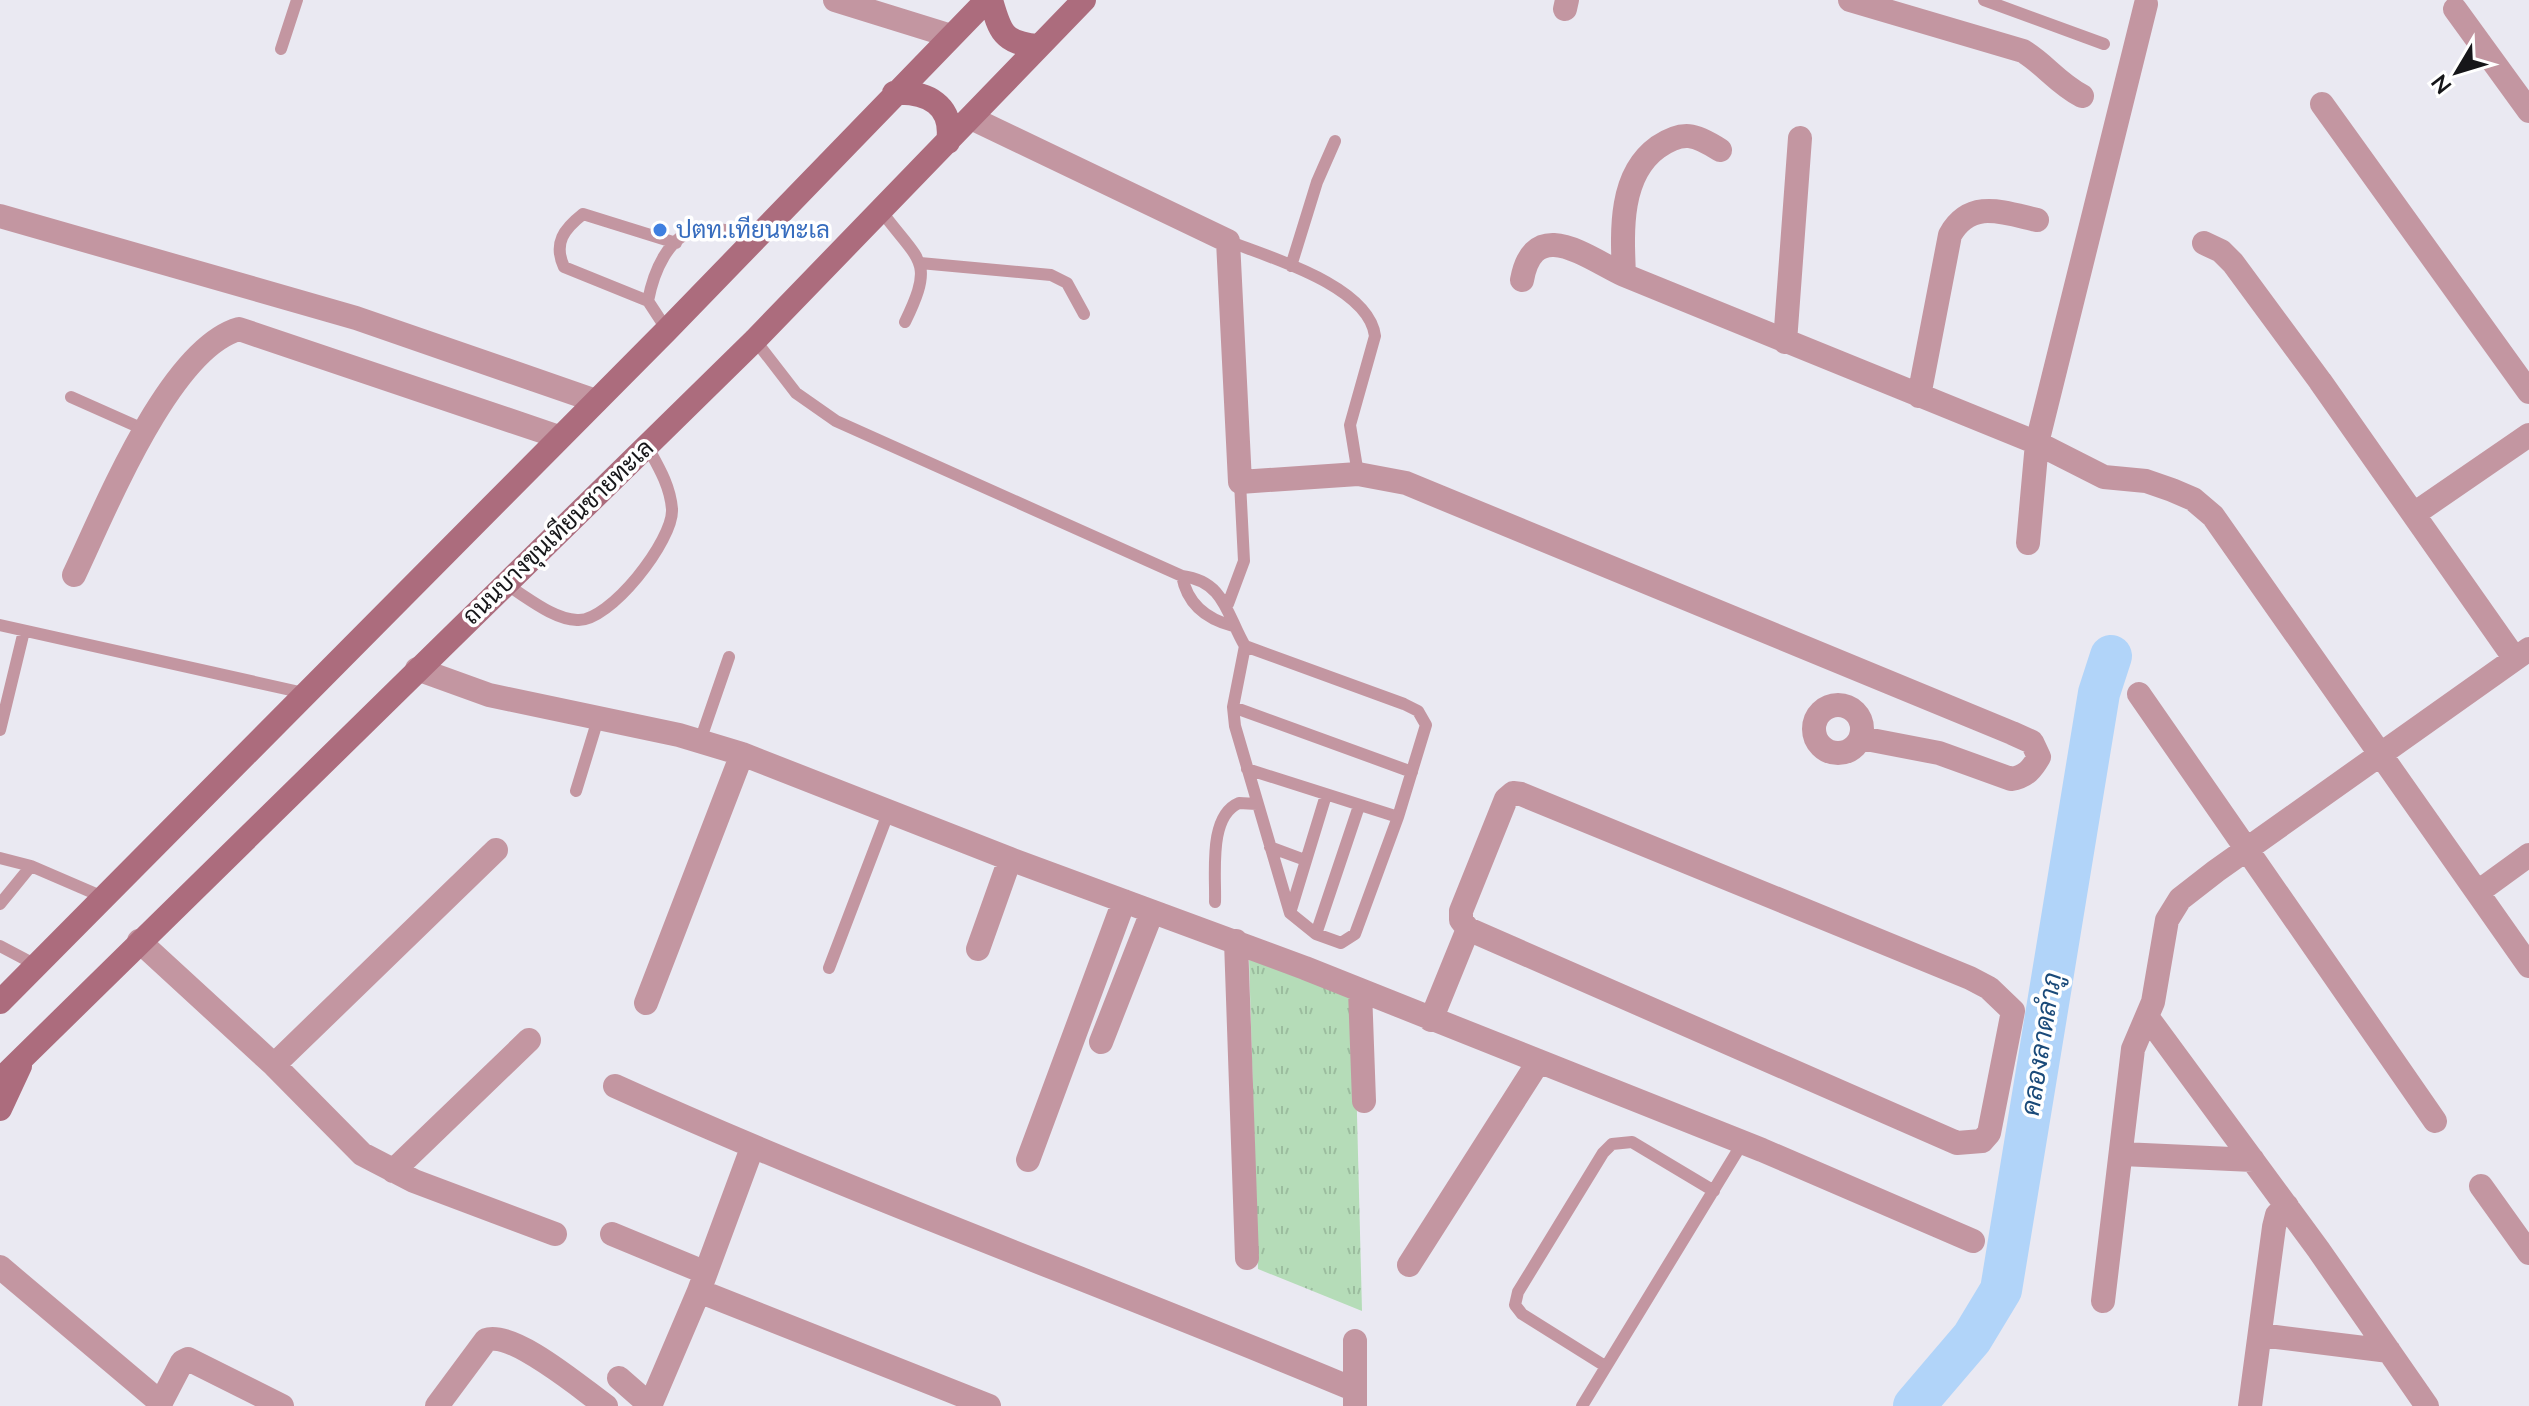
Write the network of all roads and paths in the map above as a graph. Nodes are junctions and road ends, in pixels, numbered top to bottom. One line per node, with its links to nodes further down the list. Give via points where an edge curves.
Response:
1 (297, 0): 12 (lane)
2 (835, 0): 9 (street)
3 (989, 0): 9 (main road); 11 (main road, via 1007,38)
4 (1084, 0): 11 (main road, ถนนบางขุนเทียนชายทะเล)
5 (1850, 0): 14 (street, via 2023,51)
6 (1984, 0): 10 (lane)
7 (2146, 4): 46 (street)
8 (2455, 9): 16 (street)
9 (951, 36): 13 (main road)
10 (2104, 44)
11 (1038, 46): 17 (main road, ถนนบางขุนเทียนชายทะเล)
12 (281, 49)
13 (894, 93): 20 (main road, via 916,92 945,111 951,125); 25 (main road)
14 (2082, 96)
15 (2322, 104): 39 (street)
16 (2529, 111)
17 (971, 118): 20 (main road, ถนนบางขุนเทียนชายทะเล); 26 (street)
18 (1800, 138): 38 (street)
19 (1335, 141): 30 (lane)
20 (948, 142): 22 (main road, ถนนบางขุนเทียนชายทะเล)
21 (1720, 150): 31 (street, via 1692,134 1677,135 1635,168 1629,185)
22 (882, 212): 29 (lane); 37 (main road, ถนนบางขุนเทียนชายทะเล)
23 (0, 216): 42 (street, via 356,318)
24 (2037, 220): 40 (street, via 1974,210 1957,222 1950,235)
25 (758, 234): 27 (lane, via 700,229); 36 (main road)
26 (1228, 241): 30 (lane); 49 (street)
27 (676, 243): 33 (lane, via 657,270); 33 (lane, via 583,214 563,235 558,254 564,267)
28 (2204, 243): 50 (street, via 2233,263)
29 (920, 263): 34 (lane, via 1051,275 1067,283); 35 (lane, via 921,291)
30 (1291, 266): 48 (lane, via 1327,282 1361,307 1373,325 1375,336 1350,425)
31 (1624, 275): 32 (street, via 1555,243 1531,253); 38 (street)
32 (1522, 280)
33 (648, 301): 36 (lane)
34 (1084, 314)
35 (905, 322)
36 (667, 330): 42 (main road)
37 (755, 340): 47 (main road, ถนนบางขุนเทียนชายทะเล); 53 (lane, via 796,393 836,421)
38 (1785, 342): 40 (street)
39 (2529, 392)
40 (1919, 396): 46 (street)
41 (71, 397): 43 (lane)
42 (596, 401): 45 (main road)
43 (143, 429): 45 (street, via 201,351 221,334 239,329); 52 (street)
44 (2529, 435): 50 (street)
45 (559, 437): 63 (main road)
46 (2037, 443): 51 (street); 71 (street, via 2104,477 2146,481 2193,499 2213,516)
47 (647, 446): 54 (main road, ถนนบางขุนเทียนชายทะเล); 54 (lane, via 668,485 673,511 669,530 656,554 609,607 595,618 577,620 559,616)
48 (1358, 474): 49 (street); 68 (street, via 1406,483 2012,733 2032,742 2039,757 2032,769 2011,779 1939,753)
49 (1240, 482): 55 (lane, via 1244,561)
50 (2414, 514): 60 (street)
51 (2028, 543)
52 (74, 575)
53 (1182, 576): 55 (lane, via 1199,578); 57 (lane, via 1185,593 1212,620)
54 (505, 584): 62 (main road, ถนนบางขุนเทียนชายทะเล)
55 (1228, 604): 57 (lane)
56 (0, 625): 58 (lane)
57 (1233, 626): 59 (lane)
58 (24, 631): 63 (lane); 67 (lane)
59 (1245, 646): 65 (lane); 73 (lane, via 1418,711 1426,725)
60 (2522, 654): 71 (street)
61 (729, 657): 69 (lane)
62 (417, 669): 66 (street, via 489,695); 97 (main road, ถนนบางขุนเทียนชายทะเล)
63 (304, 693): 89 (main road)
64 (2139, 694): 82 (street)
65 (1233, 707): 72 (lane); 73 (lane)
66 (598, 719): 69 (street); 74 (lane)
67 (0, 730)
68 (1861, 738)
69 (700, 741): 70 (street)
70 (742, 754): 78 (street); 106 (street)
71 (2379, 755): 82 (street); 88 (street)
72 (1247, 769): 75 (lane); 76 (lane)
73 (1412, 772): 79 (lane)
74 (576, 791)
75 (1326, 795): 77 (lane); 86 (lane)
76 (1257, 804): 80 (lane); 91 (lane, via 1239,803 1225,813 1218,831)
77 (1359, 806): 79 (lane); 96 (lane)
78 (889, 811): 85 (street); 102 (lane)
79 (1398, 817): 96 (lane, via 1355,934 1341,943)
80 (1270, 847): 86 (lane); 94 (lane)
81 (496, 850): 114 (street)
82 (2245, 851): 107 (street, via 2173,908); 119 (street)
83 (2529, 855): 88 (street)
84 (0, 858): 87 (lane)
85 (1010, 859): 90 (street); 100 (street)
86 (1305, 860): 94 (lane)
87 (31, 866): 89 (lane); 92 (lane)
88 (2478, 892): 101 (street)
89 (103, 897): 103 (main road)
90 (1124, 901): 93 (street); 123 (street)
91 (1215, 902)
92 (0, 904)
93 (1152, 912): 98 (street); 111 (street)
94 (1290, 913): 96 (lane)
95 (1468, 929): 95 (street, via 1461,911 1506,799 1521,794 1856,928 1989,988 2013,1011 1989,1133 1982,1141 1957,1143); 108 (street)
96 (1316, 934)
97 (139, 941): 112 (main road, ถนนบางขุนเทียนชายทะเล); 114 (street)
98 (1236, 941): 104 (street); 133 (street)
99 (0, 946): 103 (lane)
100 (978, 949)
101 (2529, 966)
102 (829, 968)
103 (32, 970): 105 (main road); 109 (main road)
104 (1360, 990): 108 (street); 117 (street)
105 (0, 1002)
106 (646, 1003)
107 (2148, 1018): 122 (street, via 2133,1049); 124 (street)
108 (1431, 1020): 113 (street)
109 (0, 1024)
110 (529, 1040): 125 (street)
111 (1101, 1042)
112 (24, 1057): 115 (main road, ถนนบางขุนเทียนชายทะเล); 118 (main road, ถนนบางขุนเทียนชายทะเล)
113 (1539, 1061): 120 (street); 134 (street)
114 (274, 1065): 125 (street, via 362,1154)
115 (0, 1080)
116 (615, 1086): 121 (street)
117 (1364, 1101)
118 (0, 1109)
119 (2435, 1121)
120 (1743, 1142): 127 (lane); 131 (street)
121 (752, 1148): 136 (street); 143 (street, via 1160,1308)
122 (2122, 1154): 124 (street); 137 (street)
123 (1028, 1160)
124 (2253, 1160): 128 (street)
125 (393, 1171): 129 (street)
126 (2481, 1186): 132 (street)
127 (1714, 1191): 141 (lane); 141 (lane, via 1632,1142 1612,1144 1603,1153 1515,1305)
128 (2287, 1206): 138 (street, via 2274,1227); 140 (street)
129 (555, 1234)
130 (612, 1234): 136 (street)
131 (1973, 1241)
132 (2529, 1253)
133 (1247, 1258)
134 (1409, 1265)
135 (0, 1267): 144 (street)
136 (702, 1282): 148 (street); 149 (street)
137 (2103, 1301)
138 (2260, 1335): 140 (street); 151 (street)
139 (1355, 1341): 143 (street)
140 (2389, 1351): 152 (street)
141 (1605, 1366): 150 (lane)
142 (619, 1378): 148 (street)
143 (1354, 1398)
144 (160, 1404): 145 (street, via 188,1359)
145 (282, 1406)
146 (437, 1406): 147 (street, via 486,1340 495,1338 513,1342)
147 (606, 1406)
148 (650, 1406)
149 (989, 1406)
150 (1582, 1406)
151 (2250, 1406)
152 (2427, 1406)

